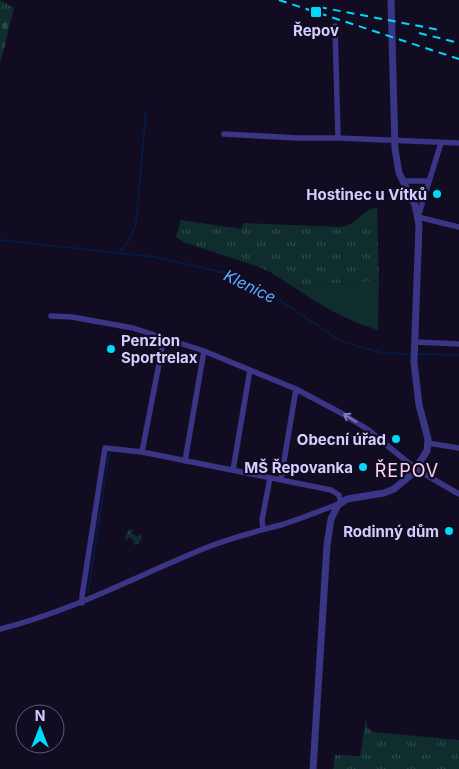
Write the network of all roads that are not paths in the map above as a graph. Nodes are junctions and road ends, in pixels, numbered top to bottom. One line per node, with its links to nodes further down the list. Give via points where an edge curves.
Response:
1 (391, 0): 5 (street)
2 (335, 26): 4 (street)
3 (224, 134): 4 (street)
4 (338, 138): 5 (street)
5 (394, 140): 6 (street); 8 (street)
6 (441, 143): 7 (street); 9 (street)
7 (459, 143)
8 (402, 181): 9 (street); 10 (street)
9 (429, 181): 10 (street)
10 (418, 217): 11 (street); 14 (street)
11 (459, 227)
12 (51, 316): 13 (street, via 133,328)
13 (164, 338): 16 (street); 21 (street)
14 (415, 344): 15 (street); 19 (street, via 418,404)
15 (459, 344)
16 (204, 351): 17 (street); 22 (street)
17 (250, 370): 18 (street); 24 (street)
18 (296, 389): 23 (street, one-way to 18, via 367,429); 26 (street)
19 (428, 443): 20 (street); 23 (street)
20 (459, 448)
21 (142, 452): 22 (street); 30 (street, via 105,448)
22 (185, 461): 24 (street)
23 (416, 469): 27 (street); 28 (street, via 389,491)
24 (233, 470): 25 (street)
25 (270, 478): 26 (street); 29 (street, via 262,520)
26 (281, 479): 28 (street, via 332,490)
27 (459, 494)
28 (341, 503): 29 (street); 32 (street, via 331,519 327,545)
29 (264, 528): 30 (street, via 209,547)
30 (82, 603): 31 (street)
31 (0, 629)
32 (313, 769)

